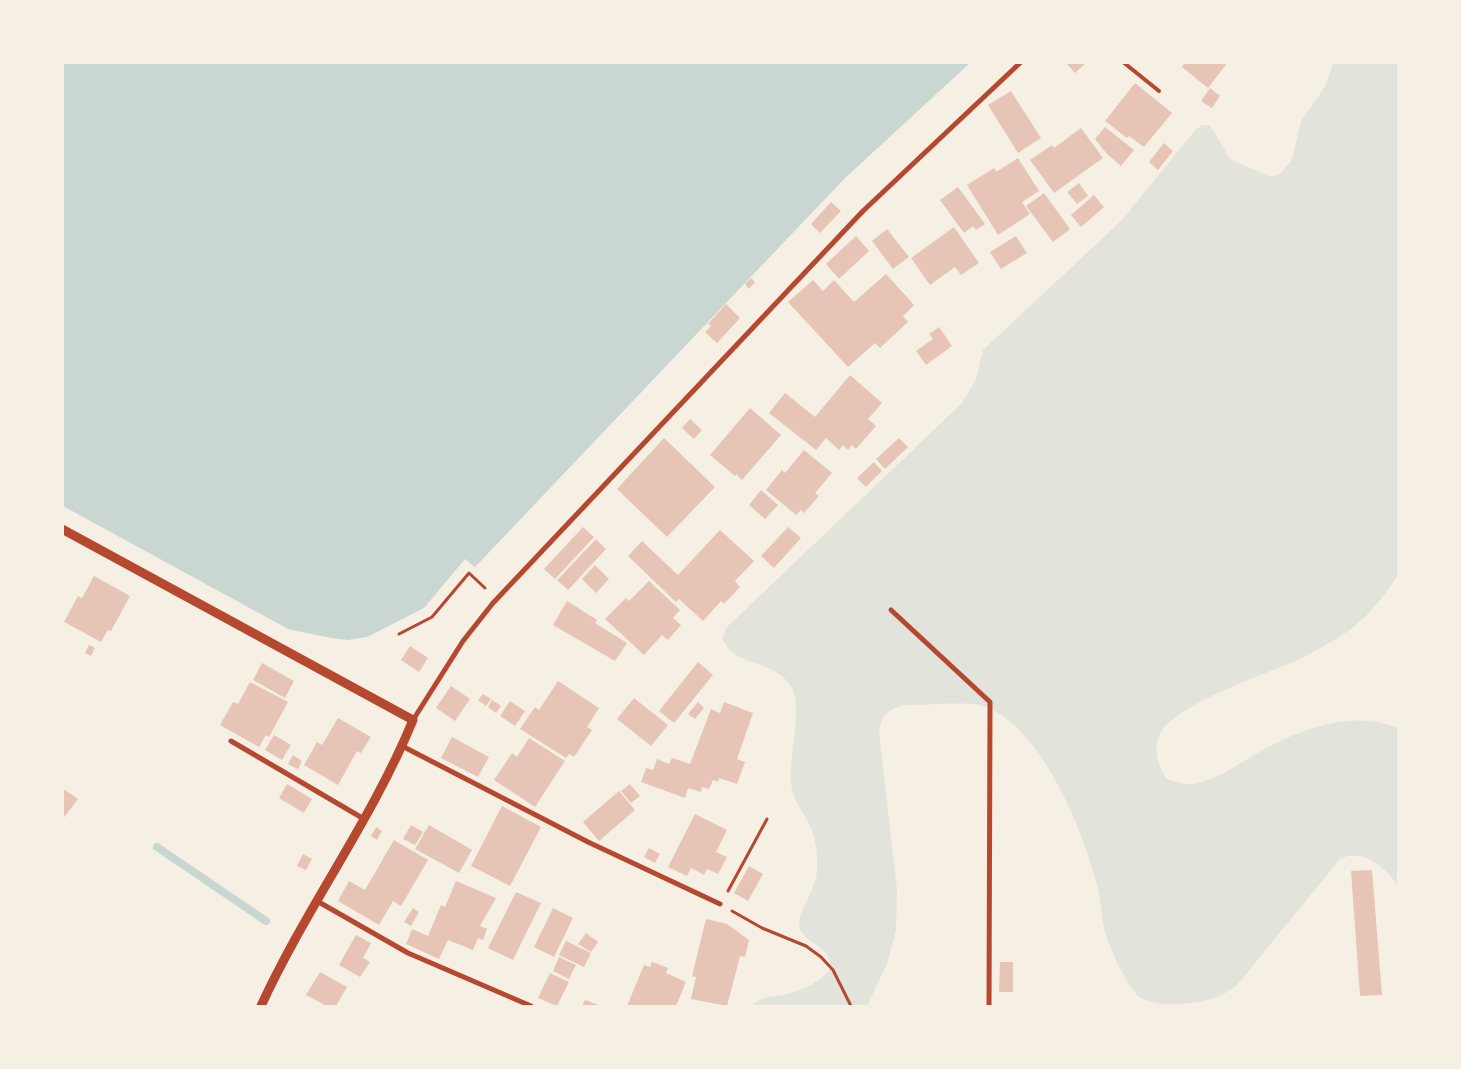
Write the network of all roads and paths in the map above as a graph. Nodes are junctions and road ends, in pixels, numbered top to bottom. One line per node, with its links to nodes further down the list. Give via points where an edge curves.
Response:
1 (1021, 62): 8 (street, via 863,211 493,603)
2 (1123, 62): 3 (lane)
3 (1159, 91)
4 (62, 528): 8 (street)
5 (488, 591): 7 (path, via 469,573 432,617)
6 (892, 610): 18 (street, via 990,702)
7 (399, 634)
8 (413, 720): 10 (street)
9 (231, 741): 11 (street)
10 (402, 746): 11 (street); 14 (street, via 588,842)
11 (364, 819): 13 (street)
12 (766, 819): 14 (path)
13 (317, 901): 15 (street); 16 (street, via 408,954)
14 (720, 904): 17 (path, via 762,928 806,946 821,957 833,970)
15 (261, 1006)
16 (531, 1006)
17 (851, 1006)
18 (988, 1006)

